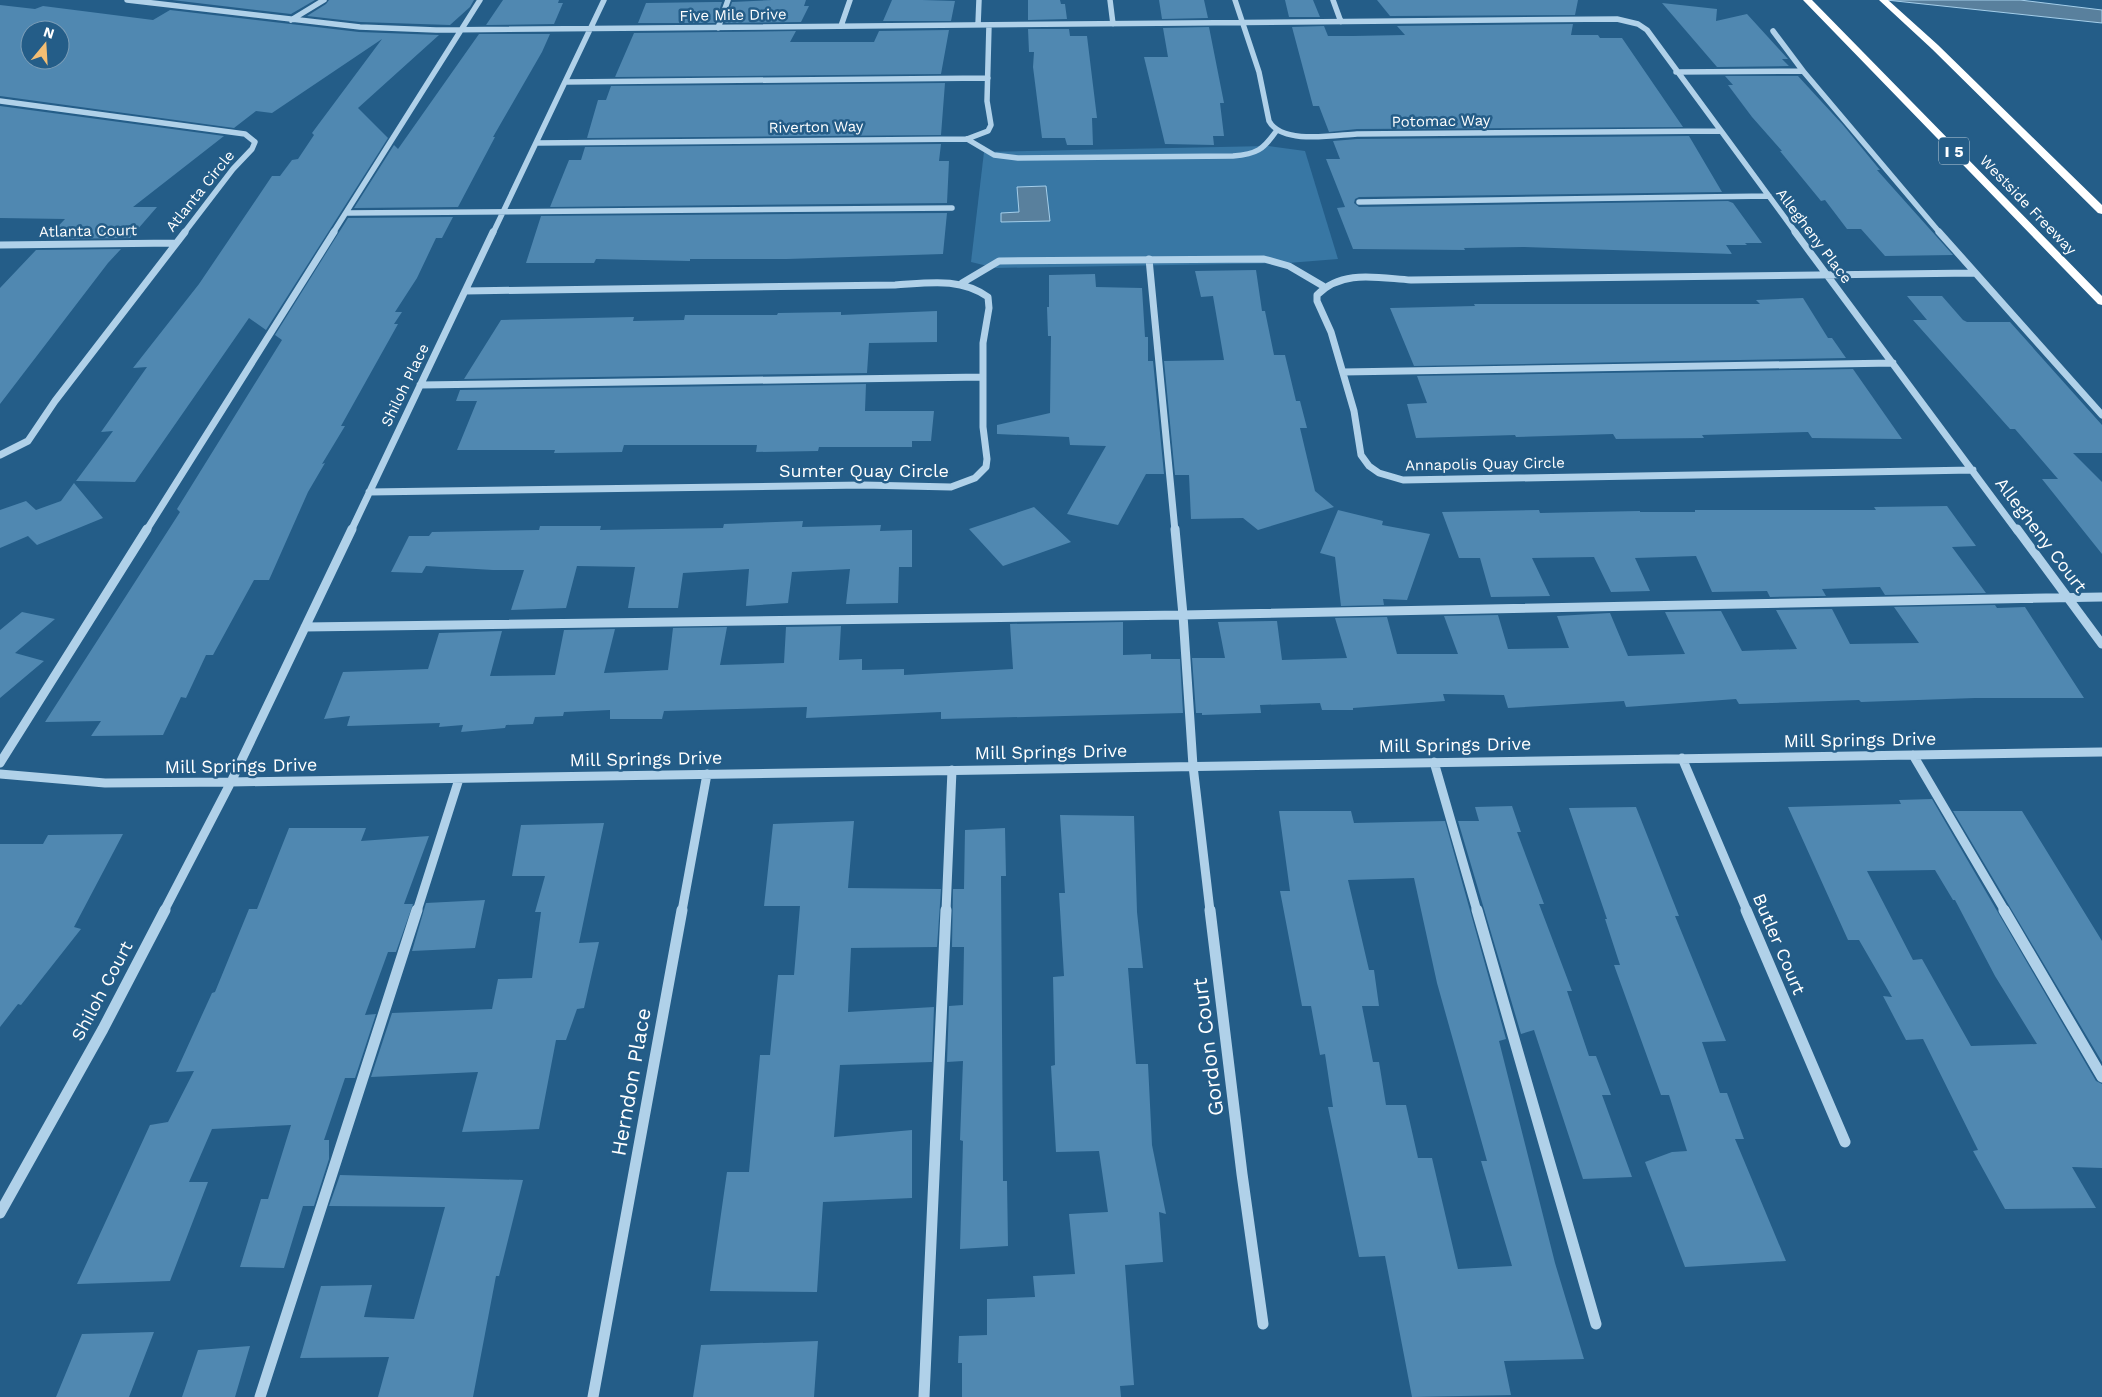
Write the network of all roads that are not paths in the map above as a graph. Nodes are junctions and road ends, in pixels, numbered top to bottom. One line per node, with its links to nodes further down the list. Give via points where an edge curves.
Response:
1 (127, 0): 13 (street, Five Mile Drive)
2 (324, 0): 13 (street)
3 (480, 0): 22 (street)
4 (604, 0): 23 (street, Shiloh Place)
5 (728, 0): 21 (street)
6 (850, 0): 20 (street)
7 (979, 0): 18 (street)
8 (1110, 0): 17 (street)
9 (1235, 0): 16 (street)
10 (1333, 0): 14 (street)
11 (1807, 0): 48 (highway, Westside Freeway / I 5)
12 (1883, 0): 37 (highway)
13 (290, 20): 22 (street, Five Mile Drive, via 360,27)
14 (1341, 22): 15 (street, Five Mile Drive, via 1608,19); 16 (street, Five Mile Drive)
15 (1633, 22): 25 (street, Allegheny Place, via 1649,31)
16 (1244, 23): 17 (street, Five Mile Drive); 30 (street, via 1265,96 1268,122)
17 (1113, 24): 19 (street, Five Mile Drive)
18 (978, 25): 19 (street, Five Mile Drive); 20 (street, Five Mile Drive)
19 (989, 25): 27 (street, Riverton Way)
20 (841, 26): 21 (street, Five Mile Drive)
21 (718, 28): 23 (street, Five Mile Drive)
22 (463, 29): 23 (street, Five Mile Drive); 39 (street)
23 (590, 29): 28 (street, Shiloh Place)
24 (1773, 31): 26 (street)
25 (1676, 72): 26 (street); 31 (street, Allegheny Place)
26 (1803, 72): 43 (street)
27 (988, 78): 28 (street); 32 (street, Riverton Way, via 991,125 988,131)
28 (565, 82): 33 (street, Shiloh Place)
29 (0, 101): 40 (street, Atlanta Circle, via 251,137 255,142 252,149)
30 (1277, 130): 31 (street, Potomac Way, via 1295,136 1310,136); 32 (street, via 1262,150 1233,156 1018,158 994,155)
31 (1720, 130): 34 (street, Allegheny Place)
32 (967, 139): 33 (street, Riverton Way)
33 (536, 143): 38 (street, Shiloh Place)
34 (1769, 196): 35 (street); 44 (street, Allegheny Place)
35 (1359, 202)
36 (952, 208): 38 (street)
37 (2102, 211)
38 (502, 212): 39 (street); 47 (street, Shiloh Place)
39 (347, 213): 66 (street)
40 (176, 243): 41 (street, Atlanta Court); 54 (street, Atlanta Circle, via 28,441)
41 (0, 245)
42 (1150, 259): 45 (street, via 999,261); 46 (street, via 1264,259 1288,266); 59 (street, Gordon Court)
43 (1974, 273): 44 (street); 53 (street)
44 (1827, 275): 46 (street, via 1353,278 1335,280); 49 (street, Allegheny Place)
45 (962, 283): 47 (street, Sumter Quay Circle); 51 (street, Sumter Quay Circle, via 978,288 988,297 983,343)
46 (1323, 286): 50 (street, Annapolis Quay Circle, via 1317,301 1332,332)
47 (465, 291): 52 (street, Shiloh Place)
48 (2102, 302)
49 (1893, 363): 50 (street); 55 (street, Allegheny Place)
50 (1343, 372): 55 (street, Annapolis Quay Circle, via 1361,455 1379,473 1403,480)
51 (984, 377): 52 (street); 56 (street, Sumter Quay Circle, via 986,467 975,478 951,487 864,485)
52 (420, 385): 56 (street, Shiloh Place)
53 (2102, 415)
54 (0, 455)
55 (1973, 470): 58 (street, Allegheny Court)
56 (369, 492): 60 (street, Shiloh Place)
57 (2102, 597): 58 (street)
58 (2068, 598): 59 (street); 61 (street, Allegheny Court)
59 (1183, 615): 60 (street); 67 (street, Gordon Court)
60 (305, 626): 72 (street, Shiloh Place)
61 (2102, 644)
62 (2102, 752): 63 (street, Mill Springs Drive)
63 (1913, 755): 64 (street, Mill Springs Drive); 73 (street)
64 (1682, 758): 65 (street, Mill Springs Drive); 74 (street, Butler Court)
65 (1434, 762): 67 (street, Mill Springs Drive); 77 (street)
66 (0, 763)
67 (1193, 766): 68 (street, Mill Springs Drive); 76 (street, Gordon Court)
68 (952, 770): 70 (street, Mill Springs Drive); 80 (street)
69 (0, 774): 72 (street, Mill Springs Drive, via 105,784)
70 (707, 774): 71 (street, Mill Springs Drive); 79 (street, Herndon Place)
71 (459, 779): 72 (street, Mill Springs Drive); 78 (street)
72 (231, 782): 75 (street, Shiloh Court, via 103,1029)
73 (2102, 1077)
74 (1845, 1142)
75 (0, 1213)
76 (1263, 1324)
77 (1596, 1324)
78 (260, 1397)
79 (592, 1397)
80 (924, 1397)

